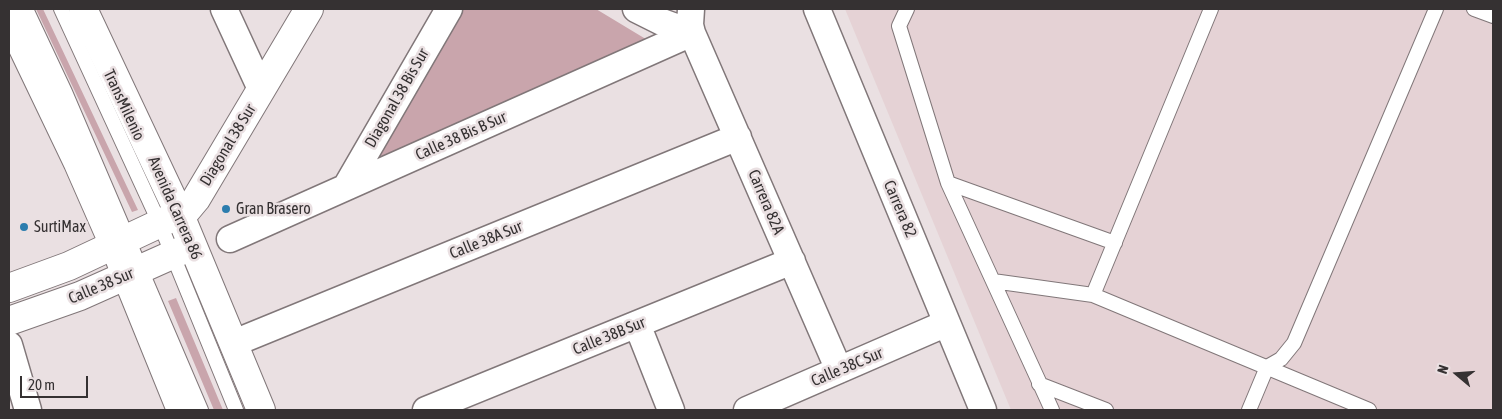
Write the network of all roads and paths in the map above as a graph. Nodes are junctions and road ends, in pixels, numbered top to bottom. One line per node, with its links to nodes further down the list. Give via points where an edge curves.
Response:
1 (26, 9): 24 (lane, via 65,92)
2 (61, 9): 22 (lane, TransMilenio)
3 (83, 9): 22 (main road, Avenida Carrera 86)
4 (224, 9): 18 (street)
5 (308, 9): 18 (main road, Diagonal 38 Sur)
6 (449, 9): 21 (street, Diagonal 38 Bis Sur)
7 (636, 9): 16 (street, via 662,22)
8 (817, 9): 33 (street, Carrera 82)
9 (892, 9): 17 (lane)
10 (906, 9): 17 (lane)
11 (1211, 9): 25 (lane)
12 (1436, 9): 37 (lane, via 1294,344 1281,359)
13 (1474, 9): 14 (lane)
14 (1493, 16)
15 (9, 19): 24 (main road, via 78,163)
16 (692, 21): 19 (street, Carrera 82A); 21 (street, Calle 38 Bis B Sur)
17 (899, 26): 20 (lane)
18 (261, 89): 22 (main road, Diagonal 38 Sur, via 196,199 186,211)
19 (738, 137): 27 (street, Carrera 82A); 35 (street, Calle 38A Sur)
20 (948, 183): 25 (lane); 29 (lane)
21 (346, 188): 23 (street, Calle 38 Bis B Sur)
22 (170, 219): 24 (main road, Diagonal 38 Sur); 26 (main road, Avenida Carrera 86)
23 (230, 239)
24 (121, 242): 28 (main road); 30 (main road, Calle 38 Sur)
25 (1115, 243): 31 (lane)
26 (182, 250): 28 (main road, Calle 38 Sur); 35 (main road, Avenida Carrera 86); 43 (lane)
27 (792, 261): 34 (street, Calle 38B Sur); 38 (street, Carrera 82A)
28 (134, 272): 32 (main road, Calle 38 Sur, via 80,296); 41 (main road); 42 (lane)
29 (993, 281): 31 (lane); 39 (lane)
30 (9, 288)
31 (1093, 294): 37 (lane)
32 (9, 321)
33 (947, 323): 38 (street, Calle 38C Sur); 48 (street, Carrera 82)
34 (636, 324): 45 (street, Calle 38B Sur); 46 (street)
35 (234, 343): 44 (main road, Avenida Carrera 86)
36 (9, 345): 40 (street)
37 (1267, 367): 51 (lane); 52 (lane)
38 (839, 370): 47 (street, Calle 38C Sur)
39 (1040, 384): 49 (lane); 50 (lane)
40 (28, 410)
41 (181, 410)
42 (201, 410)
43 (236, 410)
44 (261, 410)
45 (426, 410)
46 (671, 410)
47 (747, 410)
48 (983, 410)
49 (1052, 410)
50 (1106, 410)
51 (1249, 410)
52 (1369, 410)

